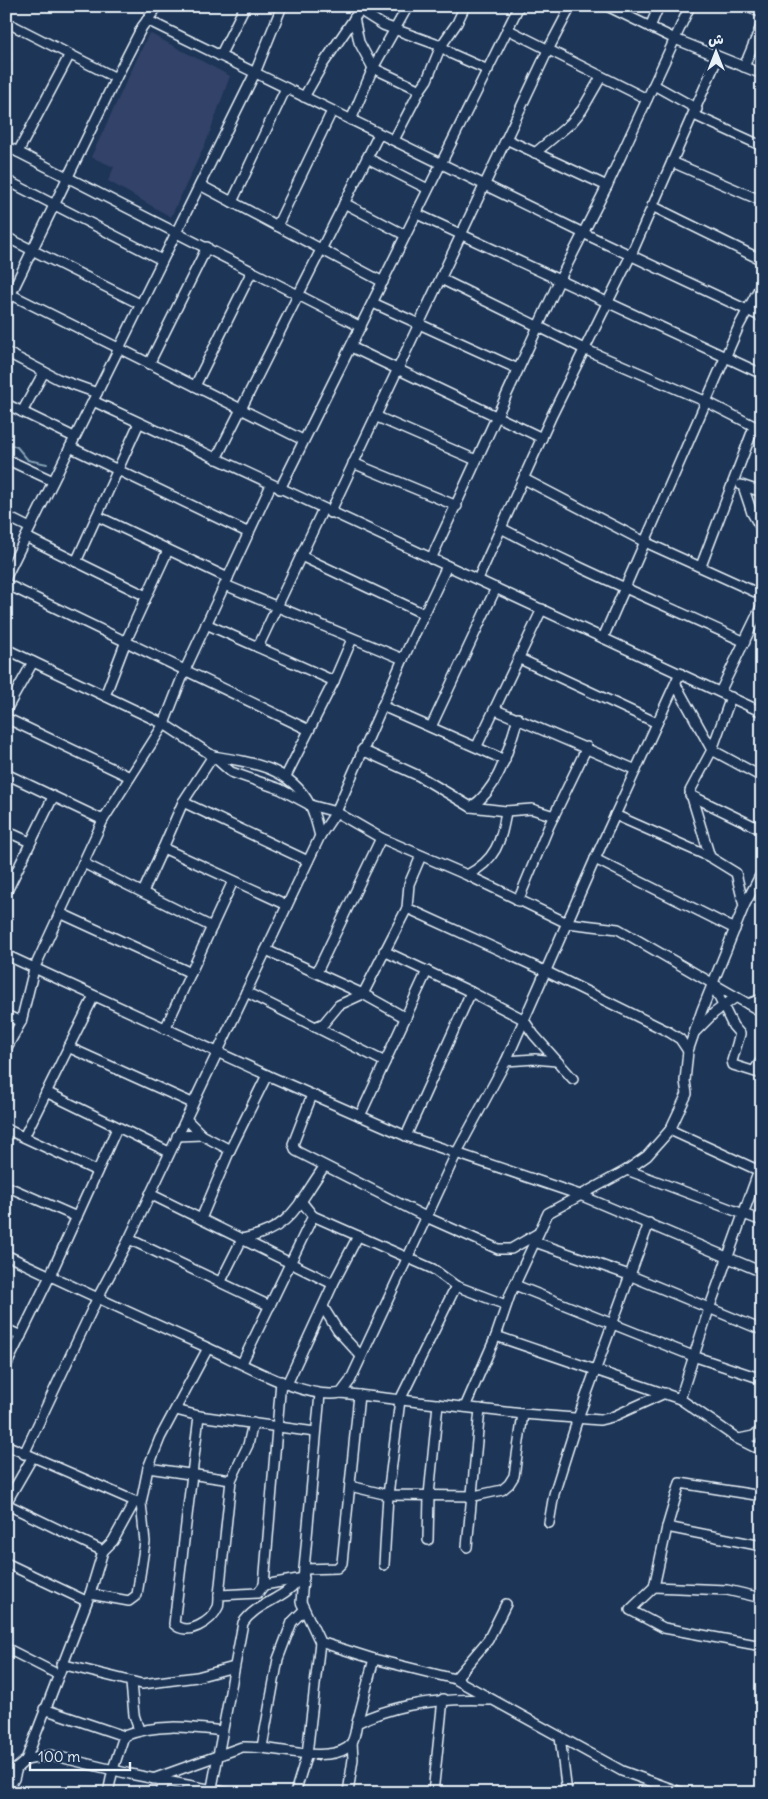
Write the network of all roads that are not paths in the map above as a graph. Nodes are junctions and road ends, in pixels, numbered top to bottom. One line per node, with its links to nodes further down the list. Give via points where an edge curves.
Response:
1 (158, 6): 14 (street)
2 (245, 6): 25 (street)
3 (282, 6): 31 (street)
4 (408, 6): 18 (street)
5 (465, 6): 21 (street)
6 (519, 6): 19 (street)
7 (571, 6): 22 (street)
8 (659, 6): 17 (street)
9 (690, 6): 20 (street)
10 (746, 6): 13 (street)
11 (611, 7): 17 (street)
12 (357, 10): 18 (street); 29 (street, via 359,42); 38 (street)
13 (762, 13)
14 (147, 20): 25 (street); 34 (street)
15 (6, 22): 24 (street)
16 (762, 24): 28 (street)
17 (650, 26): 20 (street)
18 (395, 29): 21 (street); 29 (street)
19 (507, 29): 22 (street); 30 (street)
20 (675, 39): 26 (street); 35 (street)
21 (442, 46): 30 (street); 37 (street)
22 (548, 50): 33 (street); 45 (street)
23 (6, 53): 27 (street)
24 (69, 56): 34 (street); 48 (street)
25 (220, 56): 31 (street)
26 (718, 57): 28 (street); 41 (street)
27 (6, 60)
28 (744, 67): 32 (street)
29 (373, 68): 37 (street); 42 (street)
30 (488, 70): 52 (street)
31 (255, 73): 36 (street); 56 (street)
32 (762, 74)
33 (601, 77): 39 (street); 49 (street, via 572,123)
34 (116, 78): 53 (street)
35 (654, 85): 39 (street); 41 (street)
36 (286, 88): 38 (street); 60 (street)
37 (420, 90): 44 (street)
38 (304, 97): 40 (street)
39 (647, 99): 57 (street)
40 (332, 111): 42 (street); 65 (street)
41 (696, 112): 47 (street); 51 (street)
42 (351, 120): 43 (street)
43 (379, 134): 44 (street); 50 (street)
44 (394, 140): 52 (street)
45 (508, 140): 49 (street); 55 (street)
46 (6, 146): 48 (street)
47 (762, 146)
48 (18, 152): 53 (street)
49 (535, 153): 57 (street)
50 (367, 158): 58 (street); 61 (street)
51 (672, 162): 59 (street); 63 (street)
52 (440, 164): 55 (street); 58 (street)
53 (67, 176): 62 (street); 66 (street)
54 (6, 180): 62 (street)
55 (484, 184): 67 (street); 68 (street)
56 (200, 185): 60 (street); 66 (street)
57 (607, 186): 67 (street)
58 (428, 189): 64 (street)
59 (762, 201)
60 (232, 202): 65 (street)
61 (344, 203): 69 (street); 72 (street)
62 (54, 204): 73 (street); 75 (street)
63 (652, 206): 74 (street); 76 (street)
64 (417, 214): 68 (street); 69 (street)
65 (277, 226): 72 (street)
66 (176, 232): 71 (street); 75 (street)
67 (583, 233): 74 (street); 79 (street)
68 (461, 234): 78 (street); 79 (street)
69 (405, 235): 80 (street)
70 (6, 237): 73 (street)
71 (207, 248): 77 (street); 98 (street)
72 (321, 249): 80 (street); 83 (street)
73 (32, 250): 82 (street); 87 (street)
74 (631, 255): 85 (street); 88 (street)
75 (162, 260): 87 (street)
76 (762, 260)
77 (252, 271): 83 (street); 103 (street)
78 (440, 279): 90 (street); 92 (street)
79 (559, 281): 85 (street); 92 (street)
80 (382, 282): 84 (street)
81 (762, 283): 88 (street)
82 (9, 293): 86 (street); 94 (street)
83 (298, 294): 91 (street); 107 (street)
84 (374, 303): 90 (street); 91 (street)
85 (607, 303): 95 (street); 97 (street)
86 (6, 304)
87 (140, 304): 94 (street)
88 (747, 310): 89 (street); 97 (street)
89 (762, 317)
90 (418, 324): 99 (street); 100 (street)
91 (361, 326): 93 (street)
92 (539, 327): 95 (street); 100 (street)
93 (351, 347): 99 (street); 115 (street)
94 (118, 349): 98 (street); 104 (street)
95 (584, 349): 105 (street); 114 (street)
96 (6, 352): 101 (street)
97 (725, 356): 102 (street); 105 (street)
98 (149, 364): 103 (street)
99 (397, 368): 109 (street); 110 (street)
100 (518, 369): 110 (street)
101 (44, 372): 104 (street); 108 (street)
102 (762, 374)
103 (195, 386): 107 (street)
104 (95, 397): 111 (street); 113 (street)
105 (707, 402): 112 (street); 137 (street)
106 (6, 404): 108 (street)
107 (241, 409): 115 (street); 118 (street)
108 (22, 412): 113 (street)
109 (375, 416): 119 (street); 120 (street)
110 (496, 417): 114 (street); 119 (street)
111 (139, 423): 118 (street); 121 (street)
112 (758, 428): 124 (street)
113 (74, 438): 116 (street)
114 (542, 438): 122 (street)
115 (303, 440): 126 (street)
116 (70, 448): 121 (street); 123 (street)
117 (6, 459): 123 (street)
118 (216, 459): 126 (street)
119 (476, 460): 128 (street)
120 (353, 463): 128 (street); 129 (street)
121 (117, 470): 131 (street); 135 (street)
122 (524, 479): 133 (street); 137 (street)
123 (53, 481): 132 (street)
124 (734, 481): 125 (street); 144 (street)
125 (743, 486): 127 (street); 134 (street)
126 (275, 487): 129 (street); 135 (street)
127 (762, 492)
128 (457, 506): 140 (street)
129 (326, 511): 139 (street); 140 (street)
130 (6, 516): 132 (street)
131 (97, 516): 138 (street); 141 (street)
132 (30, 528): 136 (street)
133 (501, 528): 146 (street); 149 (street, via 561,560)
134 (762, 530)
135 (249, 533): 147 (street)
136 (26, 537): 141 (street); 142 (street)
137 (645, 542): 144 (street); 149 (street)
138 (168, 550): 147 (street); 152 (street)
139 (301, 556): 154 (street); 156 (street)
140 (431, 558): 143 (street)
141 (76, 562): 152 (street)
142 (9, 566): 145 (street)
143 (447, 566): 146 (street); 156 (street)
144 (701, 566): 151 (street)
145 (6, 577)
146 (478, 579): 150 (street)
147 (226, 581): 154 (street); 157 (street)
148 (6, 584): 160 (street)
149 (626, 587): 158 (street); 161 (street)
150 (496, 588): 155 (street); 182 (street)
151 (762, 595)
152 (146, 596): 160 (street)
153 (762, 605): 161 (street)
154 (277, 607): 159 (street); 162 (street)
155 (542, 609): 158 (street); 165 (street)
156 (424, 614): 164 (street)
157 (206, 624): 162 (street); 167 (street)
158 (603, 638): 168 (street)
159 (352, 639): 164 (street); 169 (street)
160 (126, 641): 167 (street); 172 (street)
161 (745, 642): 171 (street)
162 (258, 647): 169 (street)
163 (6, 649): 166 (street)
164 (403, 659): 174 (street)
165 (520, 659): 176 (street); 180 (street)
166 (33, 662): 172 (street); 175 (street)
167 (185, 670): 181 (street); 183 (street)
168 (680, 673): 170 (street); 171 (street)
169 (334, 681): 183 (street)
170 (676, 685): 180 (street); 187 (street)
171 (720, 692): 173 (street)
172 (105, 696): 181 (street)
173 (731, 697): 177 (street); 187 (street)
174 (382, 706): 182 (street); 186 (street)
175 (6, 710)
176 (496, 710): 179 (street); 184 (street)
177 (762, 712)
178 (6, 718): 194 (street)
179 (518, 718): 185 (street); 189 (street)
180 (657, 723): 190 (street)
181 (164, 724): 188 (street); 194 (street)
182 (431, 727): 184 (street)
183 (309, 730): 192 (street)
184 (477, 746): 189 (street)
185 (587, 747): 190 (street); 202 (street)
186 (362, 750): 199 (street, via 419,776); 201 (street)
187 (712, 750): 193 (street); 195 (street)
188 (213, 756): 192 (street, via 255,763); 197 (street); 198 (street, via 231,772 280,789)
189 (505, 760): 199 (street, via 487,794)
190 (636, 770): 203 (street)
191 (6, 774): 196 (street)
192 (286, 776): 198 (street)
193 (762, 776)
194 (130, 777): 204 (street)
195 (690, 795): 205 (street); 212 (street)
196 (53, 797): 204 (street); 209 (street)
197 (183, 802): 210 (street); 214 (street)
198 (310, 805): 201 (street); 207 (street)
199 (471, 807): 200 (street)
200 (506, 811): 202 (street, via 532,809); 217 (street, via 497,848 481,868)
201 (336, 812): 207 (street); 208 (street)
202 (554, 816): 221 (street)
203 (615, 816): 212 (street); 213 (street)
204 (103, 820): 215 (street)
205 (762, 830)
206 (6, 831): 209 (street)
207 (320, 836): 214 (street)
208 (380, 838): 211 (street); 235 (street)
209 (30, 842): 219 (street)
210 (163, 848): 218 (street); 220 (street)
211 (421, 856): 217 (street); 224 (street, via 409,884)
212 (710, 857): 223 (street, via 736,873)
213 (595, 859): 226 (street); 228 (street)
214 (308, 861): 222 (street)
215 (83, 863): 220 (street); 225 (street)
216 (762, 872): 223 (street)
217 (467, 875): 221 (street)
218 (233, 881): 222 (street); 227 (street)
219 (7, 888)
220 (143, 892): 227 (street)
221 (518, 901): 226 (street)
222 (287, 905): 229 (street)
223 (744, 906): 228 (street)
224 (407, 908): 230 (street); 234 (street)
225 (60, 913): 232 (street); 236 (street)
226 (567, 923): 234 (street); 237 (street, via 618,929)
227 (212, 927): 236 (street)
228 (735, 929): 237 (street)
229 (266, 950): 235 (street); 238 (street)
230 (384, 951): 233 (street); 240 (street)
231 (6, 955): 232 (street)
232 (34, 969): 241 (street); 250 (street)
233 (427, 971): 239 (street); 248 (street)
234 (545, 971): 249 (street); 257 (street, via 675,1035)
235 (317, 972): 240 (street)
236 (191, 973): 252 (street)
237 (713, 985): 242 (street); 245 (street); 253 (street)
238 (246, 992): 251 (street); 256 (street)
239 (472, 992): 249 (street); 275 (street)
240 (363, 994): 248 (street); 251 (street, via 339,1005)
241 (94, 996): 252 (street); 254 (street)
242 (736, 997): 244 (street); 245 (street)
243 (762, 999): 244 (street)
244 (748, 1004): 246 (street)
245 (724, 1006): 253 (street); 262 (street, via 740,1034 733,1065)
246 (762, 1012)
247 (6, 1015): 250 (street)
248 (406, 1018): 260 (street)
249 (523, 1019): 259 (street); 261 (street)
250 (21, 1022): 255 (street)
251 (315, 1027): 260 (street)
252 (165, 1029): 256 (street)
253 (694, 1033): 257 (street)
254 (68, 1048): 265 (street); 267 (street)
255 (6, 1049)
256 (217, 1050): 263 (street); 267 (street)
257 (688, 1052): 272 (street, via 687,1094)
258 (762, 1059): 262 (street)
259 (556, 1061): 261 (street); 264 (street)
260 (386, 1062): 268 (street)
261 (506, 1062): 279 (street)
262 (758, 1072)
263 (267, 1075): 266 (street); 277 (street)
264 (573, 1079)
265 (46, 1092): 270 (street); 276 (street)
266 (312, 1095): 268 (street); 281 (street, via 293,1147)
267 (192, 1103): 269 (street)
268 (360, 1116): 275 (street)
269 (186, 1119): 273 (street); 274 (street)
270 (117, 1128): 278 (street); 283 (street)
271 (6, 1129): 276 (street)
272 (670, 1130): 282 (street, via 647,1156); 284 (street)
273 (202, 1135): 274 (street); 277 (street)
274 (178, 1136): 278 (street)
275 (406, 1136): 279 (street)
276 (24, 1137): 283 (street)
277 (230, 1150): 293 (street)
278 (169, 1152): 286 (street)
279 (456, 1154): 287 (street); 291 (street)
280 (762, 1162): 284 (street)
281 (324, 1167): 288 (street); 291 (street)
282 (627, 1170): 287 (street); 289 (street)
283 (97, 1171): 292 (street)
284 (760, 1172): 289 (street)
285 (6, 1186): 292 (street)
286 (150, 1194): 293 (street); 298 (street)
287 (580, 1195): 295 (street); 297 (street, via 548,1213)
288 (301, 1200): 290 (street); 299 (street, via 282,1224 266,1233)
289 (743, 1213): 294 (street); 302 (street)
290 (313, 1216): 296 (street); 303 (street)
291 (426, 1217): 297 (street, via 504,1250); 301 (street)
292 (77, 1218): 306 (street)
293 (201, 1219): 299 (street)
294 (762, 1221)
295 (649, 1223): 302 (street); 305 (street)
296 (358, 1236): 301 (street); 308 (street)
297 (536, 1238): 305 (street); 309 (street)
298 (129, 1239): 307 (street); 311 (street)
299 (242, 1239): 303 (street); 307 (street)
300 (6, 1255): 306 (street)
301 (409, 1258): 310 (street, via 439,1272); 322 (street)
302 (728, 1258): 304 (street); 315 (street)
303 (291, 1263): 308 (street); 313 (street)
304 (762, 1272)
305 (630, 1275): 315 (street); 316 (street)
306 (50, 1276): 311 (street); 319 (street)
307 (221, 1281): 313 (street)
308 (333, 1284): 314 (street)
309 (515, 1285): 312 (street); 316 (street)
310 (456, 1286): 312 (street); 334 (street)
311 (97, 1299): 321 (street); 349 (street)
312 (506, 1305): 320 (street)
313 (270, 1306): 324 (street)
314 (323, 1307): 322 (street, via 338,1331); 328 (street)
315 (709, 1309): 318 (street); 323 (street)
316 (613, 1323): 323 (street); 326 (street)
317 (6, 1329): 319 (street)
318 (762, 1330)
319 (21, 1336): 325 (street)
320 (496, 1336): 326 (street); 336 (street)
321 (208, 1348): 324 (street); 338 (street)
322 (361, 1356): 329 (street, via 350,1381)
323 (693, 1356): 327 (street); 333 (street)
324 (242, 1363): 328 (street)
325 (6, 1366)
326 (596, 1369): 330 (street); 341 (street)
327 (762, 1379)
328 (284, 1382): 331 (street); 343 (street)
329 (340, 1393): 331 (street); 332 (street)
330 (665, 1393): 333 (street); 341 (street, via 607,1419)
331 (320, 1394): 345 (street)
332 (360, 1396): 334 (street); 353 (street)
333 (680, 1399): 346 (street)
334 (400, 1400): 335 (street); 354 (street)
335 (438, 1404): 336 (street); 355 (street)
336 (465, 1407): 337 (street)
337 (480, 1409): 339 (street); 356 (street)
338 (176, 1410): 340 (street); 350 (street)
339 (523, 1414): 341 (street); 356 (street, via 514,1476 502,1490)
340 (199, 1416): 342 (street); 351 (street)
341 (578, 1418): 360 (street, via 554,1494)
342 (253, 1423): 343 (street); 352 (street, via 248,1445)
343 (276, 1426): 345 (street); 369 (street)
344 (762, 1430): 346 (street)
345 (315, 1432): 368 (street)
346 (738, 1439): 348 (street)
347 (6, 1445): 349 (street)
348 (762, 1448)
349 (28, 1456): 358 (street); 359 (street)
350 (148, 1468): 351 (street); 359 (street)
351 (192, 1475): 352 (street); 371 (street, via 174,1624 186,1629 202,1624 218,1606)
352 (231, 1480): 371 (street)
353 (350, 1486): 354 (street); 368 (street, via 342,1563 337,1568)
354 (388, 1495): 355 (street); 367 (street)
355 (429, 1495): 356 (street); 362 (street)
356 (474, 1496): 364 (street)
357 (762, 1496): 361 (street, via 680,1483)
358 (7, 1502): 365 (street)
359 (138, 1502): 365 (street); 372 (street, via 145,1542 136,1595 129,1601)
360 (549, 1523)
361 (667, 1527): 363 (street); 370 (street)
362 (428, 1540)
363 (762, 1546)
364 (467, 1547)
365 (103, 1551): 372 (street)
366 (6, 1563): 372 (street)
367 (384, 1565)
368 (302, 1576): 369 (street); 375 (street, via 301,1602); 381 (street, via 283,1595 247,1616)
369 (264, 1585): 371 (street, via 258,1593)
370 (654, 1587): 373 (street, via 727,1590); 377 (street, via 630,1609 630,1613 664,1628)
371 (219, 1594)
372 (88, 1598): 380 (street)
373 (762, 1598)
374 (506, 1604): 383 (street, via 488,1640)
375 (304, 1610): 376 (street); 394 (street, via 292,1622 278,1659)
376 (320, 1642): 379 (street); 395 (street)
377 (761, 1642)
378 (6, 1648): 382 (street)
379 (374, 1659): 383 (street); 388 (street)
380 (61, 1664): 382 (street); 384 (street)
381 (234, 1667): 384 (street, via 171,1681); 390 (street)
382 (57, 1674): 387 (street)
383 (456, 1679): 386 (street)
384 (131, 1683): 389 (street)
385 (443, 1699): 386 (street); 388 (street, via 395,1709); 410 (street)
386 (490, 1700): 392 (street)
387 (44, 1709): 391 (street); 397 (street)
388 (357, 1723): 393 (street)
389 (139, 1730): 390 (street, via 171,1726); 391 (street)
390 (222, 1731): 396 (street)
391 (124, 1736): 399 (street)
392 (560, 1737): 411 (street); 412 (street, via 622,1772)
393 (352, 1742): 395 (street, via 347,1748 329,1753); 409 (street)
394 (262, 1747): 395 (street); 396 (street, via 242,1747)
395 (307, 1754): 408 (street)
396 (216, 1756): 401 (street); 404 (street)
397 (26, 1760): 398 (street); 399 (street, via 51,1755)
398 (17, 1768): 400 (street); 403 (street)
399 (113, 1769): 401 (street); 405 (street)
400 (6, 1773)
401 (154, 1779): 402 (street)
402 (164, 1780): 404 (street); 406 (street)
403 (8, 1791)
404 (212, 1791): 407 (street)
405 (108, 1793)
406 (161, 1793)
407 (229, 1793)
408 (295, 1793)
409 (348, 1793)
410 (433, 1793)
411 (567, 1793)
412 (683, 1793)

